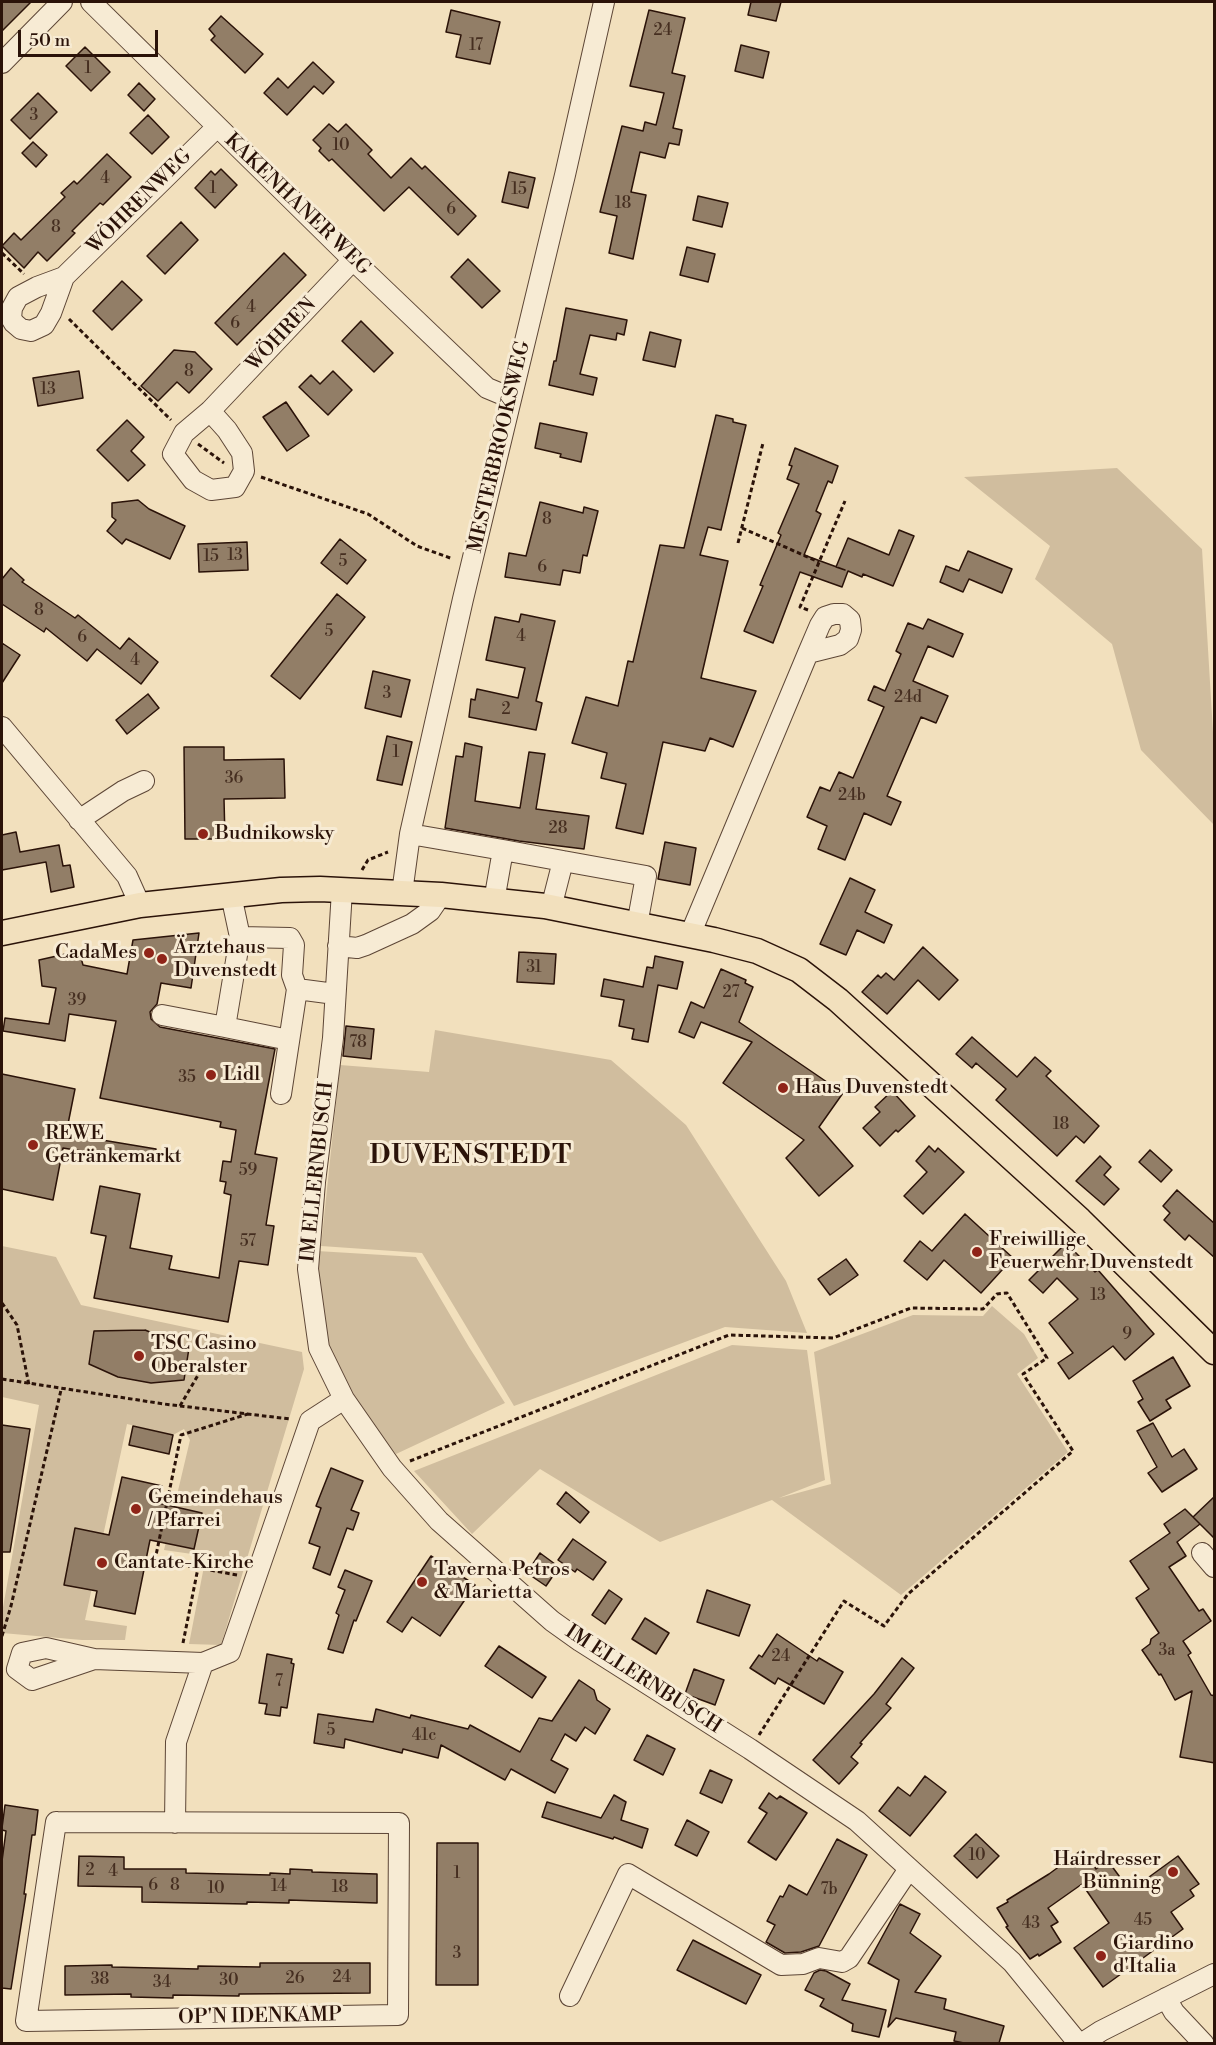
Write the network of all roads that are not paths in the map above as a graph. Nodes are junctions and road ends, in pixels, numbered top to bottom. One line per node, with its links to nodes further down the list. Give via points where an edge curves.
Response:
1 (62, 2): 4 (street)
2 (91, 2): 5 (street, KAKENHANER WEG)
3 (604, 2): 8 (street, MESTERBROOKSWEG)
4 (2, 63)
5 (217, 127): 6 (street, KAKENHANER WEG); 7 (street, WÖHRENWEG)
6 (353, 260): 8 (street, KAKENHANER WEG, via 487,388); 9 (street, WÖHREN)
7 (64, 277)
8 (511, 398): 14 (street, MESTERBROOKSWEG)
9 (210, 411)
10 (808, 653): 10 (street, via 825,617 843,614 850,620 848,639 840,645); 26 (street)
11 (2, 727): 13 (street)
12 (144, 781): 13 (street)
13 (79, 820): 22 (street, via 127,876)
14 (409, 840): 15 (street); 18 (street, MESTERBROOKSWEG)
15 (503, 850): 16 (street); 21 (street)
16 (562, 861): 23 (street); 24 (street, via 646,876)
17 (350, 890): 18 (main road); 19 (main road); 28 (street, IM ELLERNBUSCH)
18 (402, 893): 20 (main road)
19 (231, 895): 22 (main road); 27 (street)
20 (441, 895): 21 (main road); 28 (street, via 430,911 412,924 357,948)
21 (494, 901): 23 (main road)
22 (140, 905): 25 (main road)
23 (551, 908): 24 (main road)
24 (637, 924): 26 (main road)
25 (2, 933)
26 (690, 935): 35 (main road, via 757,951 819,983 1080,1220)
27 (240, 937): 29 (street, via 290,938 294,945 292,975); 32 (street)
28 (338, 946): 30 (street, IM ELLERNBUSCH)
29 (297, 989): 30 (street); 33 (street)
30 (335, 994): 36 (street, IM ELLERNBUSCH, via 308,1269 319,1347)
31 (162, 1015): 32 (street)
32 (225, 1027): 33 (street)
33 (290, 1040): 34 (street)
34 (282, 1094)
35 (1215, 1352)
36 (344, 1399): 38 (street, via 310,1421 230,1652); 40 (street, IM ELLERNBUSCH, via 392,1468 439,1521 552,1621 857,1821)
37 (94, 1659): 38 (street)
38 (203, 1664): 39 (street, via 176,1742)
39 (175, 1823): 39 (street, OP'N IDENKAMP, via 56,1822 26,2021 398,2015 399,1823)
40 (909, 1869): 42 (street, via 849,1958 842,1962 819,1958 803,1964 781,1965 628,1874); 44 (street, IM ELLERNBUSCH, via 1012,1962)
41 (1215, 1974): 43 (street)
42 (570, 1996)
43 (1166, 1998): 44 (street); 45 (street)
44 (1080, 2043)
45 (1204, 2043)

